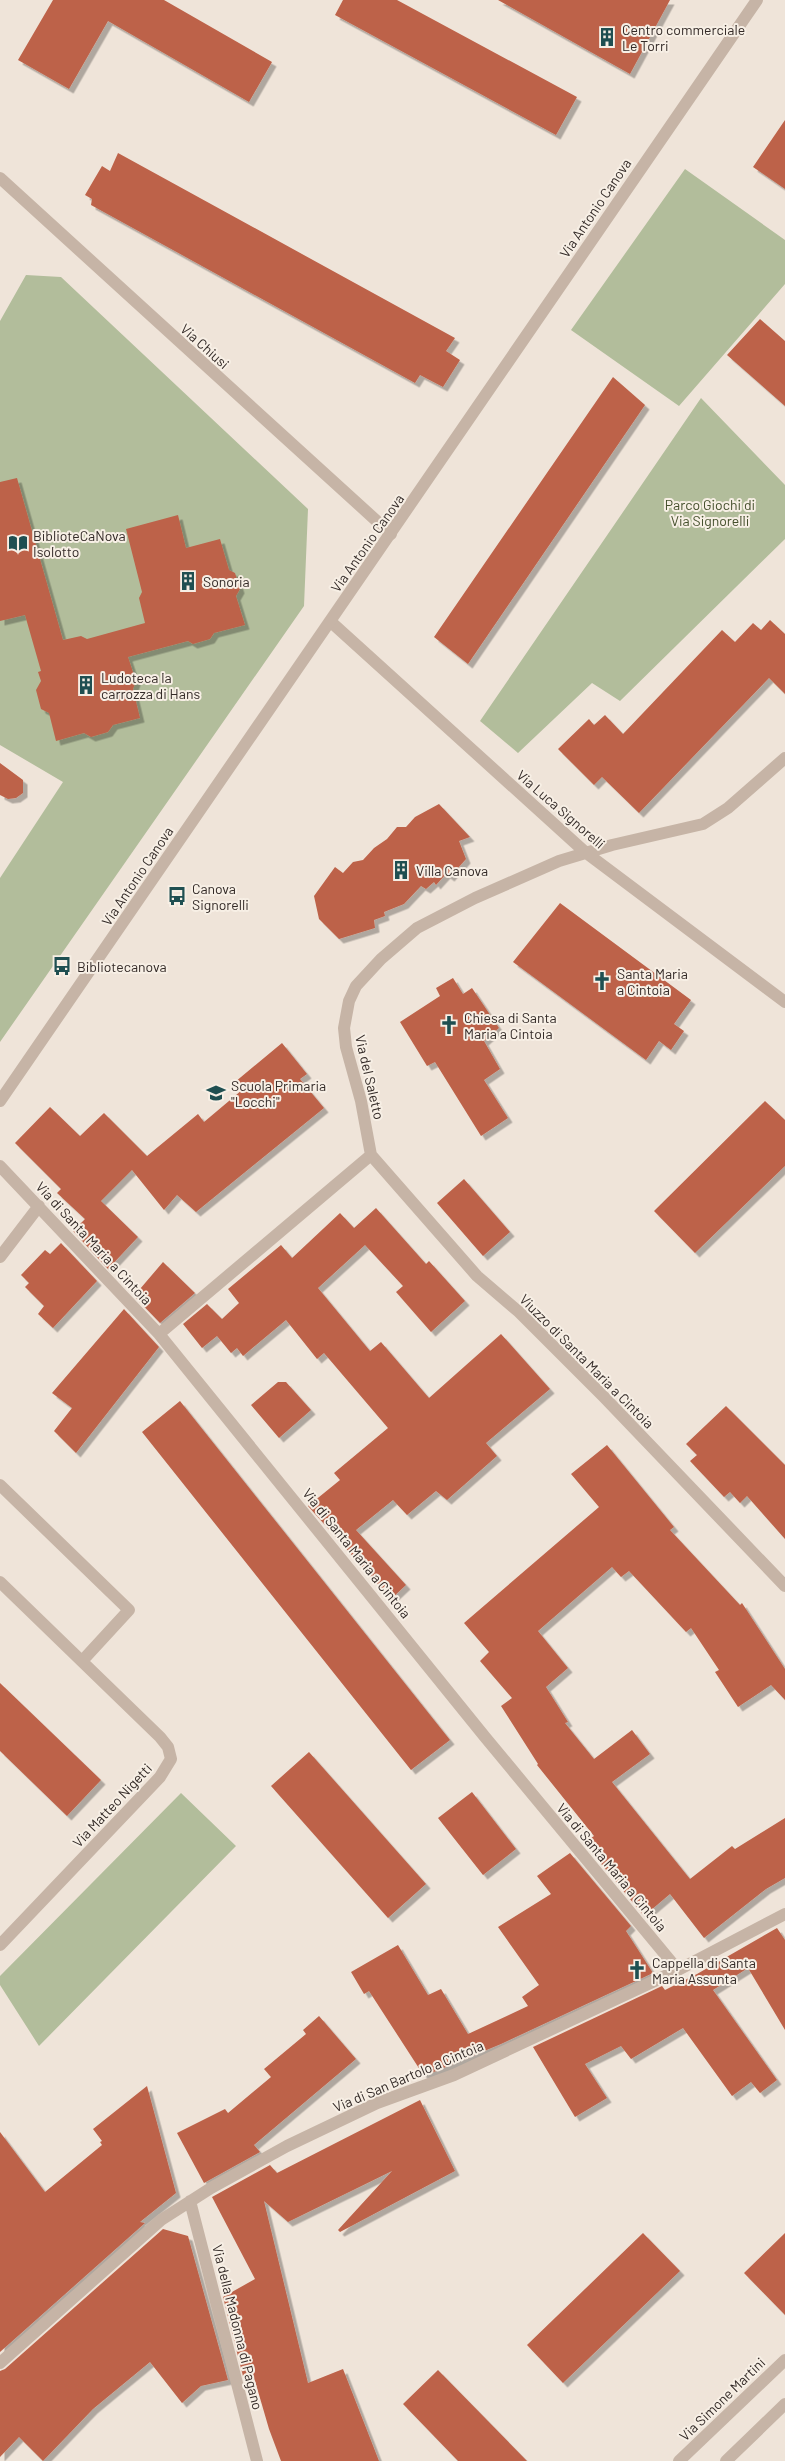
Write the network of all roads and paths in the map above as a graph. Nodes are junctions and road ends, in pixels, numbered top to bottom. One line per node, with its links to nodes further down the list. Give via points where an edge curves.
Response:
1 (757, 0): 3 (street, Via Antonio Canova)
2 (0, 178): 3 (street, Via Chiusi)
3 (391, 534): 4 (street, Via Antonio Canova)
4 (331, 622): 6 (street, Via Luca Signorelli); 8 (street, Via Antonio Canova)
5 (785, 758): 6 (street, Via del Saletto, via 728,808 703,824)
6 (585, 852): 7 (street, Via Luca Signorelli); 9 (street, Via del Saletto, via 475,898 417,928 381,958 356,986 344,1028)
7 (785, 1002)
8 (0, 1101)
9 (371, 1155): 13 (street); 16 (street, Viuzzo di Santa Maria a Cintoia, via 477,1276 519,1312 604,1397)
10 (0, 1166): 11 (street, Via di Santa Maria a Cintoia)
11 (39, 1206): 12 (street); 13 (street, Via di Santa Maria a Cintoia)
12 (0, 1257)
13 (159, 1334): 20 (street, Via di Santa Maria a Cintoia)
14 (0, 1485): 17 (street, via 129,1610)
15 (0, 1582): 17 (street, Via Matteo Nigetti)
16 (785, 1586)
17 (83, 1660): 19 (street, Via Matteo Nigetti, via 160,1737 168,1747 171,1759 160,1777)
18 (785, 1914): 20 (street, Via di San Bartolo a Cintoia)
19 (0, 1945)
20 (678, 1970): 21 (street, Via di San Bartolo a Cintoia, via 454,2074 368,2107 287,2146)
21 (190, 2201): 23 (street, Via di San Bartolo a Cintoia, via 162,2220); 25 (street, Via della Madonna di Pagano)
22 (785, 2360): 26 (street, Via Simone Martini)
23 (0, 2363)
24 (785, 2404): 27 (street)
25 (258, 2461)
26 (680, 2461)
27 (726, 2461)

